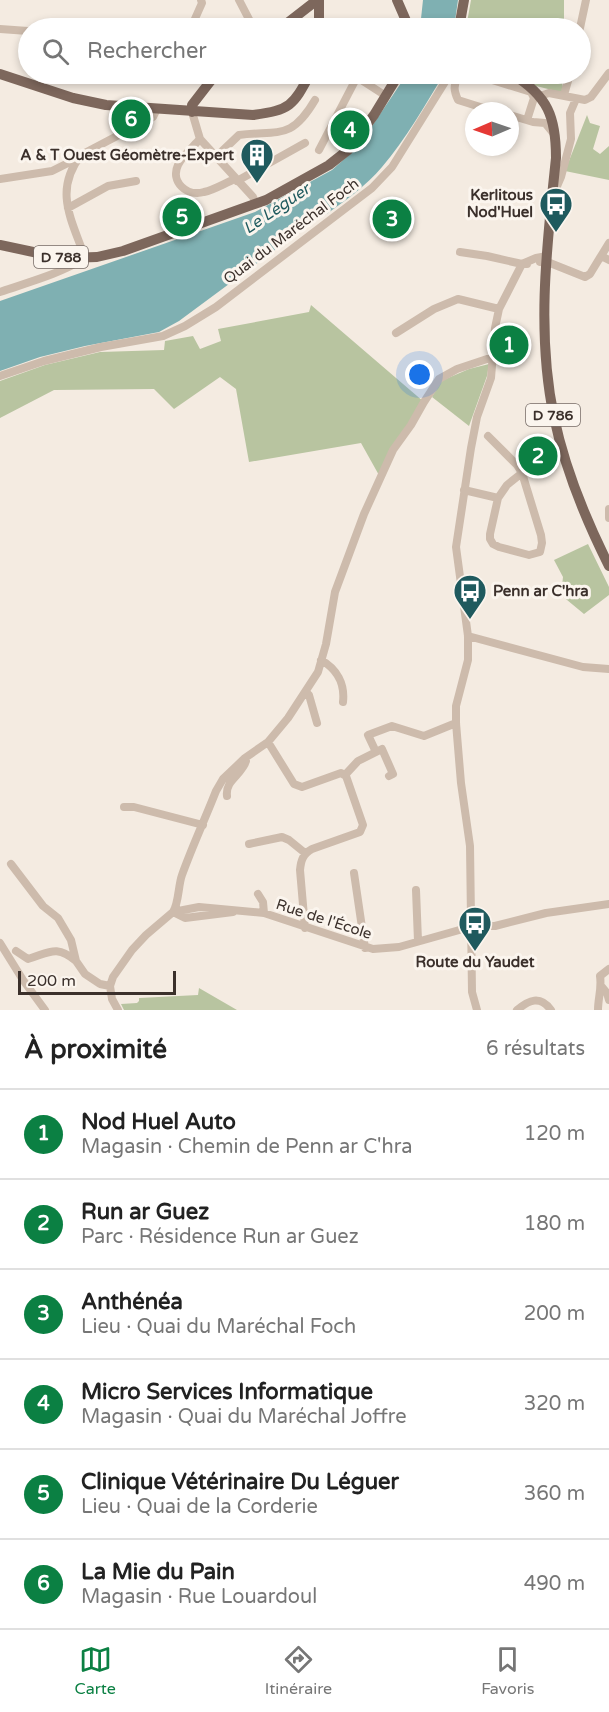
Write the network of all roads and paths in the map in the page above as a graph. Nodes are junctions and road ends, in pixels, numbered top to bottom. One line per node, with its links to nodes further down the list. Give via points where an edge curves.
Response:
1 (201, 0): 7 (street)
2 (239, 0): 8 (street)
3 (318, 0): 9 (main road); 10 (main road)
4 (397, 0): 11 (main road)
5 (464, 0): 12 (main road)
6 (586, 0): 13 (street)
7 (195, 18)
8 (248, 18)
9 (294, 18)
10 (319, 18)
11 (405, 18)
12 (461, 18)
13 (582, 18)
14 (0, 29): 15 (street)
15 (18, 30)
16 (609, 73): 33 (street, via 591,97)
17 (0, 74): 18 (main road)
18 (18, 80)
19 (30, 84): 36 (main road, via 106,105)
20 (208, 84): 38 (main road, via 192,105)
21 (304, 84): 38 (main road, via 293,102 277,112)
22 (351, 84): 44 (street)
23 (368, 84): 31 (street)
24 (393, 84): 31 (main road, D 788)
25 (448, 84): 66 (street, Quai du Maréchal Foch, via 392,167 365,194 216,307 163,336 101,347)
26 (454, 84): 35 (street, via 458,100)
27 (505, 84): 40 (street, via 531,92 534,98)
28 (528, 84): 32 (main road, D 786)
29 (567, 84): 30 (street)
30 (564, 95): 32 (street); 33 (street)
31 (386, 96): 51 (main road, D 788, via 342,155)
32 (540, 96): 37 (main road, D 786)
33 (576, 99): 50 (street, via 570,113 571,139)
34 (315, 100): 45 (street, via 297,124 277,133 239,135)
35 (465, 103)
36 (157, 109): 38 (main road); 46 (street, via 153,117 81,155)
37 (549, 111): 40 (street, via 542,119); 41 (main road, D 786)
38 (192, 112): 42 (street)
39 (519, 118): 40 (street)
40 (530, 121): 41 (street, via 545,123)
41 (556, 137): 50 (main road, D 786)
42 (200, 139): 45 (street); 48 (street, via 177,166 182,189 203,192)
43 (305, 143): 48 (street)
44 (319, 150)
45 (217, 156): 48 (street)
46 (75, 163): 47 (street, via 52,171); 52 (street, via 66,190)
47 (0, 179)
48 (236, 180): 51 (street)
49 (136, 181): 52 (street, via 108,186)
50 (552, 197): 59 (main road, D 786)
51 (256, 204): 57 (main road, D 788, via 123,251)
52 (68, 208): 57 (street)
53 (609, 243): 58 (street)
54 (0, 245): 56 (main road, D 788)
55 (460, 252): 60 (street)
56 (52, 256): 57 (main road, D 788); 61 (street)
57 (85, 258): 61 (street)
58 (605, 258): 59 (street, via 585,276)
59 (547, 259): 60 (street); 73 (main road, D 786, via 544,321 553,416 569,474)
60 (522, 264): 63 (street)
61 (55, 273): 62 (street)
62 (0, 292)
63 (499, 309): 64 (street, via 458,299); 65 (street)
64 (396, 333)
65 (493, 357): 69 (street); 76 (street, via 439,379 393,450 334,592)
66 (0, 376)
67 (489, 436): 68 (street)
68 (522, 473): 70 (street); 70 (street, via 541,535 540,552 524,555 493,544 490,534)
69 (464, 490): 70 (street); 75 (street, via 456,547)
70 (498, 498)
71 (609, 509): 72 (street)
72 (609, 518)
73 (607, 562): 74 (street)
74 (609, 574)
75 (468, 636): 77 (street, via 583,667); 81 (street, via 468,660 456,706)
76 (321, 660): 78 (street); 79 (street, via 338,676)
77 (609, 669)
78 (306, 692): 80 (street); 82 (street)
79 (343, 702)
80 (317, 723)
81 (456, 723): 83 (street, via 424,736 392,726 368,735); 101 (street, via 470,846)
82 (268, 742): 84 (street); 85 (street, via 294,784 302,787)
83 (376, 752): 85 (street); 86 (street, via 382,749 393,774)
84 (245, 758): 87 (street, via 243,769 226,790); 89 (street, via 223,779)
85 (343, 774): 91 (street, via 363,825 360,832)
86 (390, 776)
87 (227, 796)
88 (124, 807): 89 (street)
89 (203, 825): 98 (street, via 181,877)
90 (249, 844): 91 (street, via 282,837)
91 (305, 853): 102 (street, via 300,870)
92 (11, 864): 108 (street, via 43,906 58,918 71,940)
93 (354, 873): 106 (street)
94 (416, 890): 104 (street)
95 (258, 894): 99 (street)
96 (609, 904): 101 (street, via 546,913 495,926)
97 (237, 911): 98 (street, Rue de l'École, via 199,907); 99 (street, Rue de l'École); 100 (street, Rue de l'École)
98 (173, 912): 100 (street); 103 (street)
99 (264, 913): 102 (street, Rue de l'École)
100 (185, 918): 103 (street, Rue de l'École, via 167,921)
101 (470, 923): 104 (street, Rue de l'École); 115 (street, via 472,992)
102 (305, 928): 106 (street, Rue de l'École)
103 (146, 935): 110 (street)
104 (418, 941): 106 (street, Rue de l'École, via 383,950)
105 (0, 943): 113 (street)
106 (365, 948)
107 (16, 951): 108 (street, via 28,959 51,950)
108 (76, 961): 110 (street, via 85,974)
109 (609, 969): 111 (street, via 600,976)
110 (110, 986): 114 (street)
111 (602, 987): 112 (street); 118 (street)
112 (609, 1000)
113 (45, 1010)
114 (118, 1010)
115 (477, 1010)
116 (517, 1010): 117 (street, via 526,1002 537,1000)
117 (551, 1010)
118 (598, 1010)

